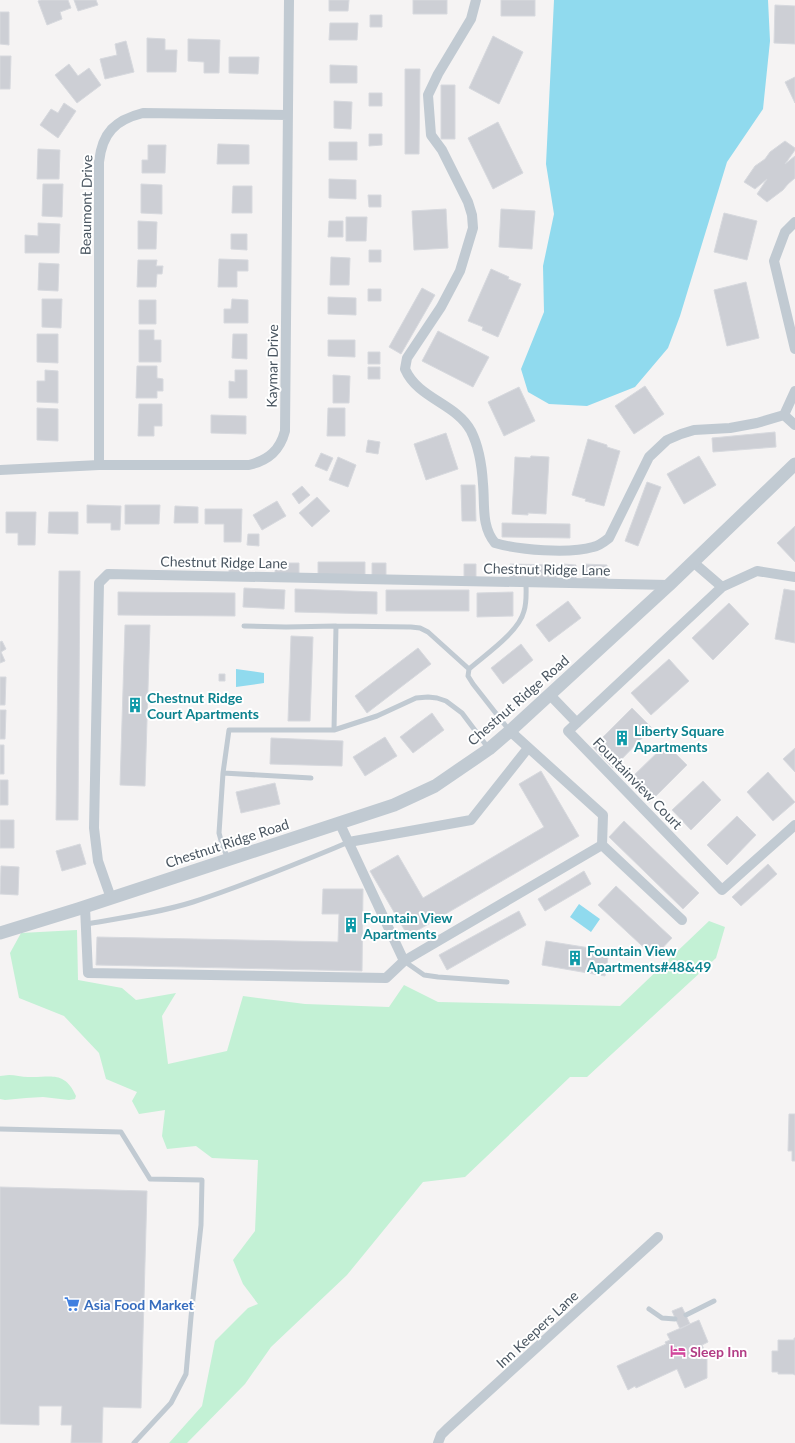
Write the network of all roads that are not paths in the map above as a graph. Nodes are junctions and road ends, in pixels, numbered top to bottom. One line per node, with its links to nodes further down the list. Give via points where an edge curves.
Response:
1 (289, 0): 3 (street, Kaymar Drive)
2 (476, 0): 7 (street, via 471,19 428,95 431,135 442,150 468,202 473,228 460,271 441,307 407,358 405,370 413,384 461,417 471,431 478,452 488,535 495,543 522,549 566,550 601,544 609,538 649,457 667,440 694,430 730,428)
3 (288, 115): 10 (street, Beaumont Drive, via 143,113 120,122 105,139 99,162); 10 (street, Kaymar Drive, via 285,431 282,440 268,458 250,465)
4 (795, 222): 5 (street, via 785,232 774,262)
5 (795, 349)
6 (795, 391): 7 (street)
7 (784, 415): 8 (street)
8 (795, 425)
9 (795, 464): 12 (street, Chestnut Ridge Road)
10 (98, 465): 11 (street, Kaymar Drive)
11 (0, 470)
12 (693, 562): 15 (street, Chestnut Ridge Road); 16 (street)
13 (795, 577): 16 (street, via 758,571)
14 (526, 582): 15 (street, Chestnut Ridge Lane); 19 (lane, via 524,611 520,622); 33 (street, Chestnut Ridge Lane, via 108,574 99,583 94,828 98,861)
15 (669, 585): 20 (street, Chestnut Ridge Road)
16 (722, 587): 21 (street)
17 (244, 626): 18 (lane)
18 (336, 626): 19 (lane, via 420,628 428,632); 22 (lane)
19 (469, 669): 23 (lane, via 468,676 472,684)
20 (550, 695): 21 (street); 23 (street, Chestnut Ridge Road)
21 (577, 723): 29 (street, Fountainview Court, via 568,731 722,890)
22 (334, 730): 25 (lane, via 377,716 416,698 437,698 446,701 462,713); 26 (lane, via 229,730)
23 (510, 731): 24 (street); 25 (street, Chestnut Ridge Road)
24 (528, 748): 30 (street, via 471,820); 31 (street, via 603,815)
25 (489, 749): 28 (street, Chestnut Ridge Road, via 435,786 394,805)
26 (223, 773): 27 (lane); 32 (lane, via 219,834)
27 (311, 778)
28 (340, 824): 30 (street); 32 (street, Chestnut Ridge Road)
29 (795, 825)
30 (349, 842): 36 (lane, via 192,902); 38 (street)
31 (602, 845): 35 (street); 38 (street)
32 (228, 860): 33 (street, Chestnut Ridge Road)
33 (111, 898): 34 (street, Chestnut Ridge Road)
34 (85, 907): 36 (street); 37 (street, Chestnut Ridge Road)
35 (682, 920)
36 (86, 924): 38 (street, via 88,974 386,978)
37 (0, 933)
38 (404, 961): 39 (lane, via 424,975)
39 (507, 982)
40 (0, 1130): 46 (lane, via 121,1132 150,1179 202,1180 201,1225 186,1374 171,1403)
41 (658, 1237): 47 (street, Inn Keepers Lane, via 447,1429)
42 (714, 1301): 44 (lane)
43 (649, 1309): 45 (lane, via 662,1318)
44 (686, 1315)
45 (675, 1320)
46 (134, 1443)
47 (438, 1443)

